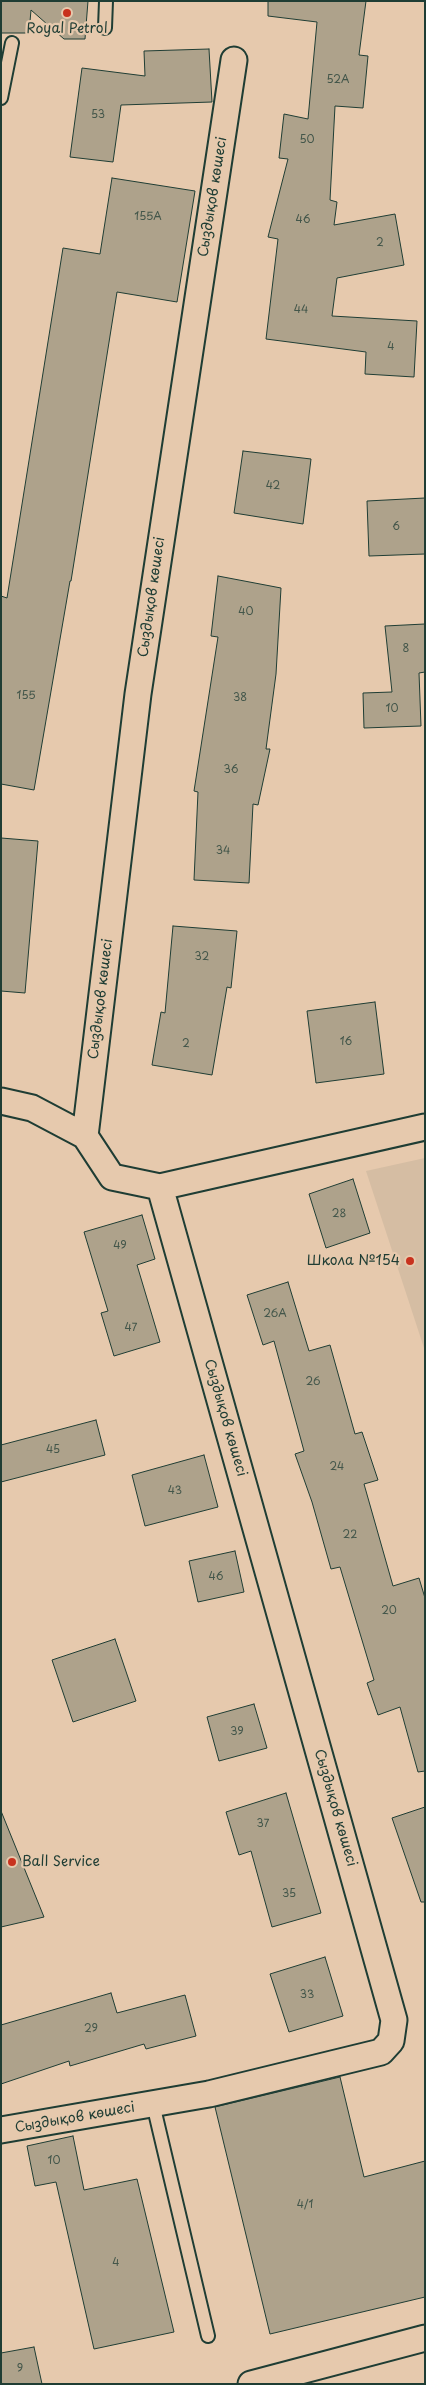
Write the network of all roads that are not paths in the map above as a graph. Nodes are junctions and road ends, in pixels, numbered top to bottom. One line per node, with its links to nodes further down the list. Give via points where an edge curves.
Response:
1 (106, 1): 2 (lane)
2 (104, 28)
3 (12, 43): 5 (lane)
4 (234, 60): 8 (street, Сыздықов көшесі, via 138,694)
5 (1, 98)
6 (1, 1101): 8 (street, via 32,1108)
7 (425, 1127): 9 (street)
8 (85, 1136): 9 (street, via 112,1177)
9 (160, 1187): 10 (street, Сыздықов көшесі, via 394,2020 390,2041 381,2052 209,2094)
10 (152, 2104): 11 (street, Сыздықов көшесі); 12 (lane)
11 (1, 2130)
12 (208, 2336)
13 (425, 2338): 14 (street)
14 (251, 2384)

